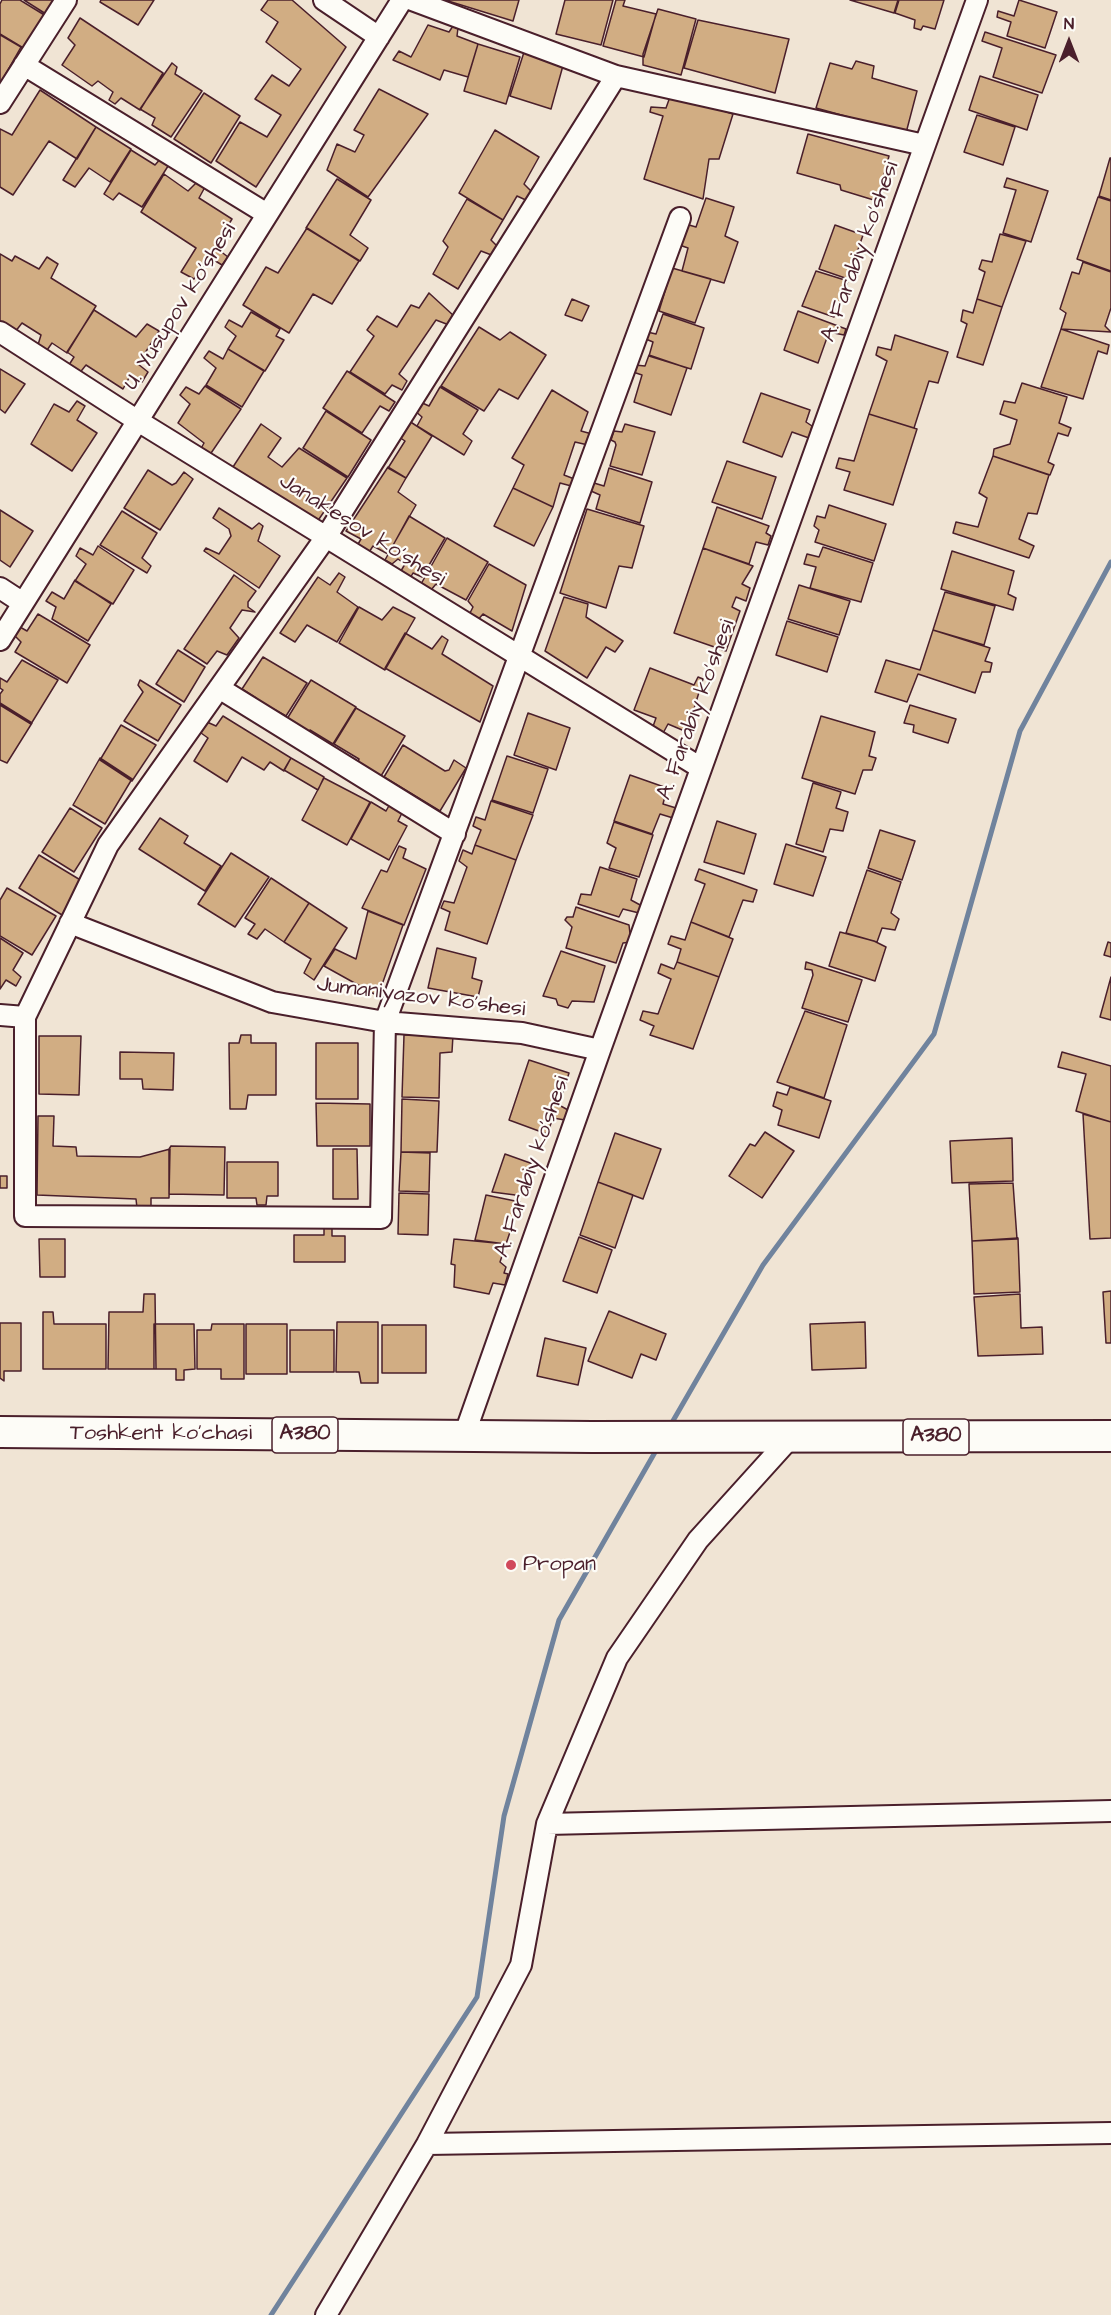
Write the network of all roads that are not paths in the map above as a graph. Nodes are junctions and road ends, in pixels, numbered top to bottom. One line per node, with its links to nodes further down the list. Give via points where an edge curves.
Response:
1 (66, 0): 7 (street)
2 (324, 0): 6 (street)
3 (402, 0): 6 (street, U. Yusupov ko'shesi)
4 (412, 0): 8 (street)
5 (976, 0): 10 (street, A. Farabiy ko'shesi)
6 (379, 37): 11 (street, U. Yusupov ko'shesi)
7 (24, 64): 9 (street); 11 (street)
8 (615, 76): 10 (street); 15 (street)
9 (0, 102)
10 (924, 145): 21 (street, A. Farabiy ko'shesi)
11 (267, 214): 14 (street, U. Yusupov ko'shesi)
12 (680, 218): 19 (street)
13 (0, 332): 14 (street, Janakesov ko'shesi)
14 (138, 421): 15 (street, Janakesov ko'shesi); 17 (street, U. Yusupov ko'shesi)
15 (326, 537): 19 (street, Janakesov ko'shesi); 20 (street)
16 (0, 588): 17 (street)
17 (23, 603): 18 (street, U. Yusupov ko'shesi)
18 (0, 640)
19 (520, 657): 21 (street, Janakesov ko'shesi); 22 (street)
20 (219, 688): 22 (street); 23 (street, via 108,845)
21 (701, 768): 27 (street, A. Farabiy ko'shesi)
22 (455, 834): 26 (street)
23 (70, 923): 25 (street); 26 (street, Jumaniyazov ko'shesi, via 272,1002)
24 (0, 1015): 25 (street)
25 (25, 1017): 26 (street, via 25,1216 381,1218)
26 (385, 1022): 27 (street, Jumaniyazov ko'shesi, via 522,1033)
27 (600, 1050): 29 (street, A. Farabiy ko'shesi)
28 (0, 1432): 29 (highway, Toshkent ko'chasi / A380)
29 (464, 1436): 31 (highway, Toshkent ko'chasi / A380)
30 (1111, 1436): 31 (highway, A380)
31 (776, 1437): 33 (street, via 698,1540 617,1658)
32 (1111, 1811): 33 (street)
33 (547, 1824): 35 (street, via 521,1965)
34 (1111, 2133): 35 (street)
35 (427, 2144): 36 (street)
36 (326, 2315)

